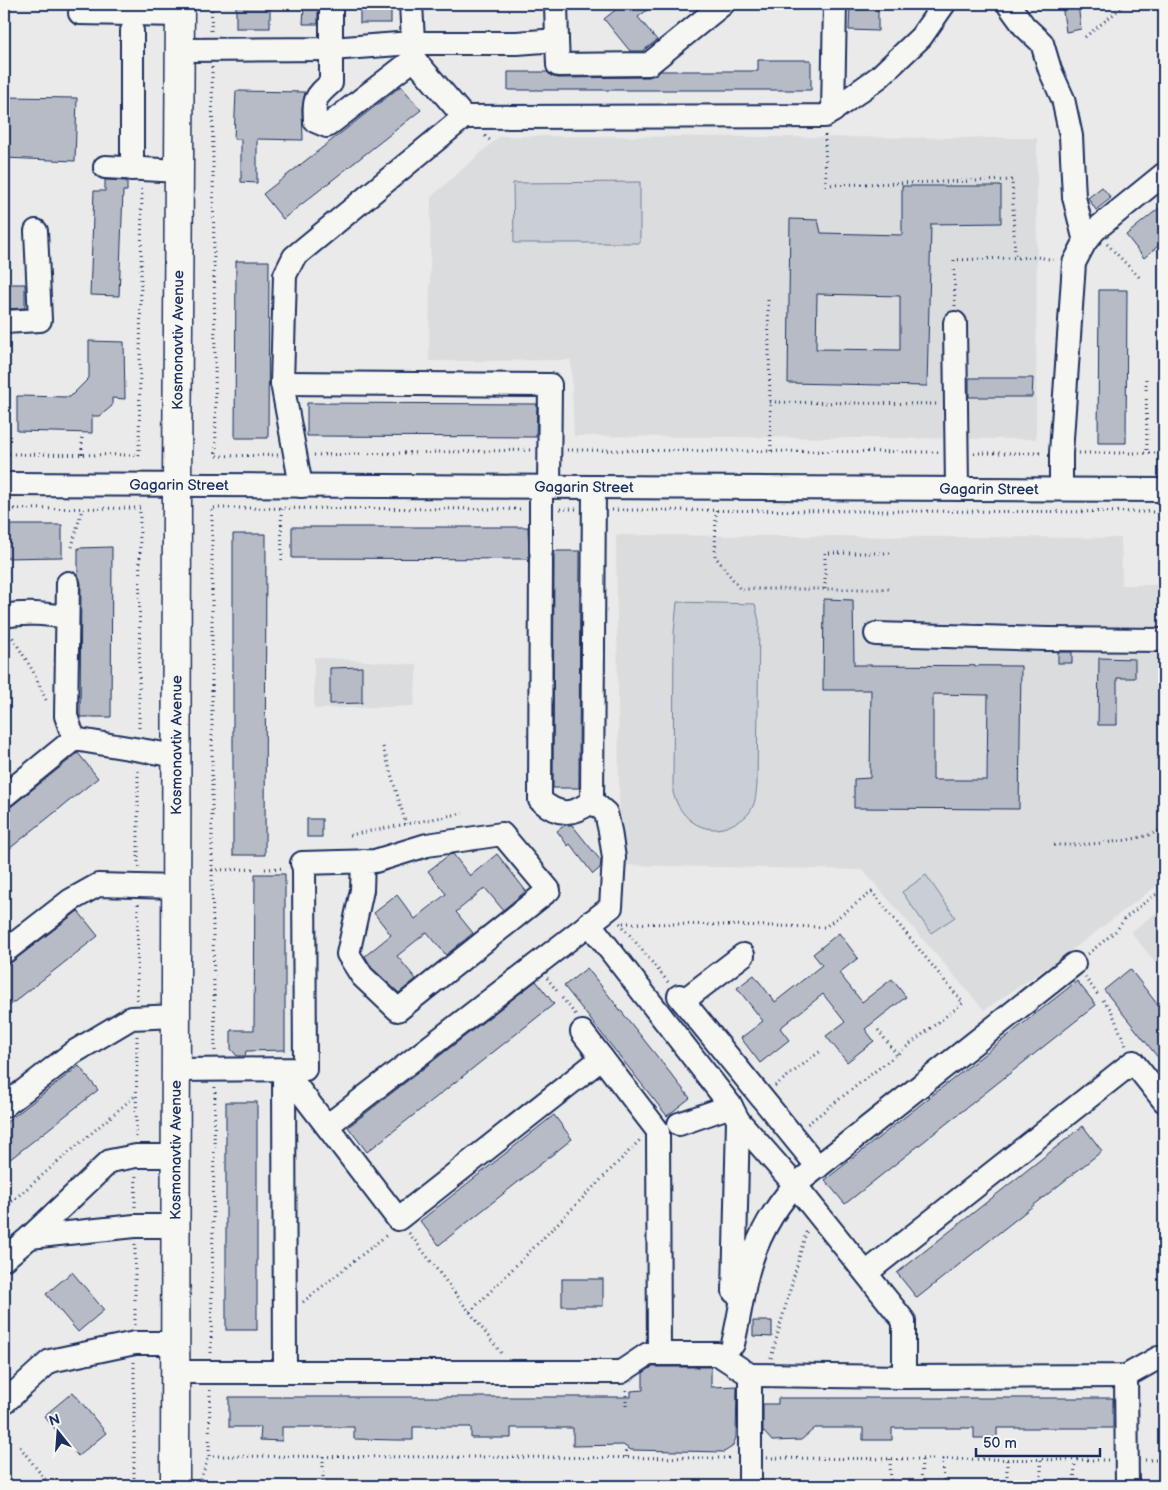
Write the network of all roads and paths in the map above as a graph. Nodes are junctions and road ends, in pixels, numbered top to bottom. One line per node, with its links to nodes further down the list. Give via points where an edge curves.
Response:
1 (212, 4): 17 (path)
2 (331, 4): 15 (street)
3 (411, 4): 18 (street)
4 (556, 4): 14 (street)
5 (723, 4): 14 (street, via 649,64 558,66)
6 (835, 4): 19 (street)
7 (944, 4): 19 (street, via 921,37 879,77)
8 (1008, 4): 26 (street, via 1042,43 1063,99 1071,136 1074,197)
9 (1126, 4): 13 (path)
10 (180, 10): 11 (street); 16 (main road, Kosmonavtiv Avenue)
11 (80, 14)
12 (132, 31): 22 (street)
13 (1085, 37)
14 (557, 40): 18 (street)
15 (331, 49): 17 (street); 18 (street); 18 (street, via 331,84 314,103 315,121 327,126)
16 (180, 50): 17 (street); 23 (main road, Kosmonavtiv Avenue)
17 (211, 50): 46 (path, via 216,456)
18 (413, 51): 20 (street)
19 (829, 114): 20 (street); 27 (path, via 826,185 1012,180)
20 (464, 117): 34 (street, via 294,257 284,275)
21 (105, 167): 22 (street)
22 (137, 170): 23 (street); 45 (path, via 139,455)
23 (179, 171): 48 (main road, Kosmonavtiv Avenue)
24 (1164, 174): 26 (street)
25 (36, 232): 31 (street, via 40,320)
26 (1090, 236): 28 (street); 29 (path)
27 (1015, 258): 28 (path, via 1037,257); 32 (path, via 954,260)
28 (1074, 263): 41 (street)
29 (1141, 279)
30 (768, 300): 35 (path)
31 (4, 322)
32 (955, 323): 36 (street)
33 (1146, 379): 42 (path)
34 (282, 383): 38 (street, via 550,385); 46 (street)
35 (770, 402): 36 (path); 39 (path)
36 (956, 404): 40 (street)
37 (82, 438): 45 (path)
38 (550, 450): 39 (path); 46 (path); 50 (street)
39 (770, 451): 40 (path)
40 (956, 452): 41 (path); 52 (street)
41 (1061, 453): 42 (path); 53 (street)
42 (1147, 453): 43 (path)
43 (1164, 453)
44 (4, 454): 45 (path)
45 (82, 454)
46 (295, 455): 49 (street)
47 (4, 484): 48 (street, Gagarin Street)
48 (177, 485): 49 (street, Gagarin Street); 72 (main road, Kosmonavtiv Avenue)
49 (301, 486): 50 (street, Gagarin Street)
50 (545, 487): 51 (street, Gagarin Street); 74 (street, via 541,555 540,800 560,812 572,812)
51 (594, 487): 52 (street, Gagarin Street); 74 (street)
52 (957, 489): 53 (street, Gagarin Street)
53 (1061, 489): 54 (street, Gagarin Street)
54 (1164, 490)
55 (4, 508): 58 (path, via 82,509)
56 (281, 508): 60 (path)
57 (716, 510): 62 (path, via 715,556 740,589)
58 (72, 547)
59 (892, 553): 62 (path, via 825,554)
60 (282, 561)
61 (68, 582): 65 (street)
62 (825, 589): 63 (path)
63 (892, 589)
64 (4, 616): 65 (street, via 36,613)
65 (67, 617): 70 (street, via 66,716)
66 (4, 633): 69 (path, via 11,635 33,671)
67 (876, 634): 68 (street)
68 (1164, 640)
69 (46, 701)
70 (74, 739): 72 (street); 73 (street)
71 (383, 747): 76 (path)
72 (176, 756): 83 (main road, Kosmonavtiv Avenue)
73 (4, 796)
74 (592, 801): 85 (street, via 606,813 614,858 610,907)
75 (463, 813): 76 (path)
76 (406, 824): 78 (path)
77 (1164, 828): 79 (path, via 1122,841)
78 (350, 835)
79 (1054, 846)
80 (363, 861): 80 (street, via 362,890 348,954 362,976 398,1010 550,890 502,834 427,845 375,861); 99 (street, via 302,863 305,1069)
81 (255, 869): 82 (path)
82 (212, 870)
83 (176, 887): 86 (street, via 98,885 71,900); 91 (main road, Kosmonavtiv Avenue)
84 (1164, 890): 88 (path, via 1125,918 1117,930)
85 (590, 923): 104 (street); 105 (street)
86 (4, 952)
87 (743, 956): 89 (street)
88 (1080, 960): 109 (street)
89 (681, 999): 95 (path, via 620,923 825,927 872,892 963,1004); 101 (street)
90 (1103, 1000): 97 (path, via 1111,1010)
91 (176, 1016): 98 (main road, Kosmonavtiv Avenue); 103 (street, via 131,1018 74,1052)
92 (878, 1030): 95 (path)
93 (582, 1032): 96 (street)
94 (822, 1050): 101 (path)
95 (897, 1055): 107 (path)
96 (602, 1058): 106 (street); 113 (street)
97 (1133, 1062): 102 (street); 117 (street)
98 (176, 1070): 99 (street); 108 (main road, Kosmonavtiv Avenue)
99 (284, 1070): 105 (street); 119 (street)
100 (137, 1094): 112 (path)
101 (761, 1096): 107 (street)
102 (1164, 1102)
103 (4, 1106)
104 (735, 1113): 106 (street); 110 (street); 123 (street)
105 (327, 1126): 113 (street)
106 (666, 1127): 118 (path); 121 (street)
107 (792, 1135): 109 (street)
108 (176, 1156): 114 (main road, Kosmonavtiv Avenue); 115 (street, via 136,1156 110,1161)
109 (818, 1167): 110 (street)
110 (795, 1185): 111 (street); 123 (street, via 779,1204 760,1237 745,1282 742,1308)
111 (813, 1207): 117 (street); 123 (path)
112 (4, 1208)
113 (400, 1221): 118 (path); 119 (path)
114 (175, 1226): 115 (street, via 135,1226); 120 (main road, Kosmonavtiv Avenue)
115 (30, 1238): 116 (street)
116 (4, 1259)
117 (866, 1273): 128 (street, via 904,1320)
118 (470, 1312): 126 (path)
119 (284, 1316): 125 (street)
120 (175, 1342): 124 (main road, Kosmonavtiv Avenue); 129 (street, via 135,1342 50,1361 6,1401)
121 (659, 1354): 123 (street, via 718,1354); 126 (street, via 648,1354 621,1372)
122 (1162, 1358): 127 (street); 140 (path)
123 (746, 1365): 128 (street); 148 (street)
124 (175, 1372): 125 (street); 144 (main road, Kosmonavtiv Avenue)
125 (285, 1372): 126 (street)
126 (516, 1372)
127 (1126, 1376): 128 (street); 155 (street)
128 (904, 1377)
129 (4, 1398)
130 (20, 1447): 142 (path)
131 (626, 1447): 134 (path)
132 (209, 1456): 144 (path)
133 (323, 1456): 146 (path)
134 (626, 1457)
135 (890, 1459): 149 (path)
136 (922, 1459): 150 (path)
137 (944, 1459): 151 (path)
138 (1007, 1460): 152 (path)
139 (1041, 1460): 153 (path)
140 (1161, 1460)
141 (1075, 1461): 154 (path)
142 (47, 1483)
143 (134, 1483): 144 (path)
144 (183, 1484): 145 (path)
145 (216, 1485): 146 (path)
146 (323, 1486): 147 (path)
147 (502, 1486)
148 (750, 1486)
149 (891, 1486)
150 (921, 1486)
151 (944, 1486)
152 (1007, 1486)
153 (1041, 1486)
154 (1074, 1486)
155 (1127, 1486)

